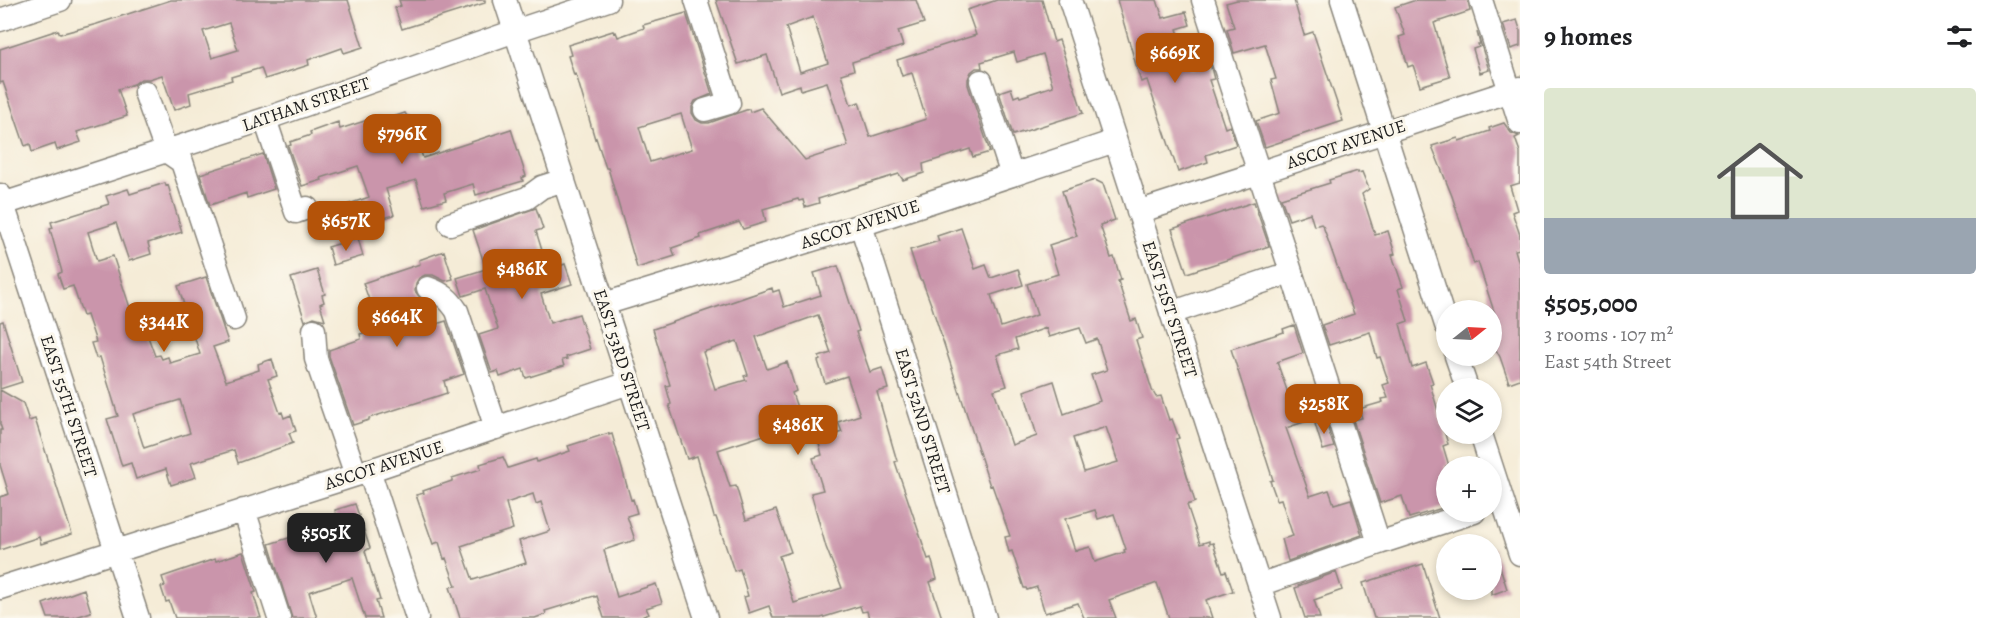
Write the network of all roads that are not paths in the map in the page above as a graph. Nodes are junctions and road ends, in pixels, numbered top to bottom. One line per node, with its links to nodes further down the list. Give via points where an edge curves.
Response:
1 (60, 0): 9 (street)
2 (505, 0): 10 (street, EAST 53RD STREET)
3 (608, 0): 10 (street, LATHAM STREET)
4 (696, 0): 14 (street, via 729,103)
5 (1070, 0): 18 (street, EAST 51ST STREET)
6 (1203, 0): 20 (street)
7 (1342, 0): 17 (street)
8 (1481, 0): 12 (street)
9 (0, 20)
10 (515, 31): 15 (street, LATHAM STREET); 22 (street, EAST 53RD STREET)
11 (981, 81): 21 (street)
12 (1515, 89): 16 (street); 17 (street, ASCOT AVENUE)
13 (145, 92): 19 (street)
14 (705, 110)
15 (265, 119): 19 (street, LATHAM STREET); 24 (street, via 296,212)
16 (1520, 123)
17 (1384, 132): 20 (street, ASCOT AVENUE); 30 (street)
18 (1115, 141): 21 (street, ASCOT AVENUE); 25 (street, EAST 51ST STREET)
19 (166, 151): 23 (street, LATHAM STREET); 33 (street, via 182,162)
20 (1258, 173): 25 (street, ASCOT AVENUE); 42 (street)
21 (1012, 175): 27 (street, ASCOT AVENUE)
22 (564, 180): 26 (street, via 542,187 527,198); 31 (street, EAST 53RD STREET)
23 (2, 199): 43 (street, EAST 55TH STREET)
24 (307, 208)
25 (1138, 212): 32 (street, EAST 51ST STREET)
26 (450, 224)
27 (861, 225): 31 (street, ASCOT AVENUE); 51 (street, EAST 52ND STREET)
28 (1277, 277): 32 (street)
29 (428, 288): 36 (street, via 449,299 457,311)
30 (1438, 300)
31 (604, 304): 35 (street, EAST 53RD STREET)
32 (1171, 314): 45 (street, EAST 51ST STREET)
33 (234, 319)
34 (314, 330): 38 (street, via 316,359)
35 (630, 382): 36 (street, ASCOT AVENUE); 50 (street, EAST 53RD STREET)
36 (496, 428): 38 (street, ASCOT AVENUE)
37 (1485, 444): 39 (street)
38 (363, 472): 40 (street, ASCOT AVENUE); 49 (street)
39 (1505, 502): 44 (street)
40 (244, 510): 43 (street, ASCOT AVENUE); 48 (street)
41 (1443, 522): 42 (street)
42 (1379, 543): 45 (street)
43 (116, 550): 46 (street, ASCOT AVENUE); 47 (street, EAST 55TH STREET)
44 (1520, 554)
45 (1259, 585): 52 (street, EAST 51ST STREET)
46 (0, 588)
47 (138, 618)
48 (279, 618)
49 (417, 618)
50 (706, 618)
51 (985, 618)
52 (1270, 618)

